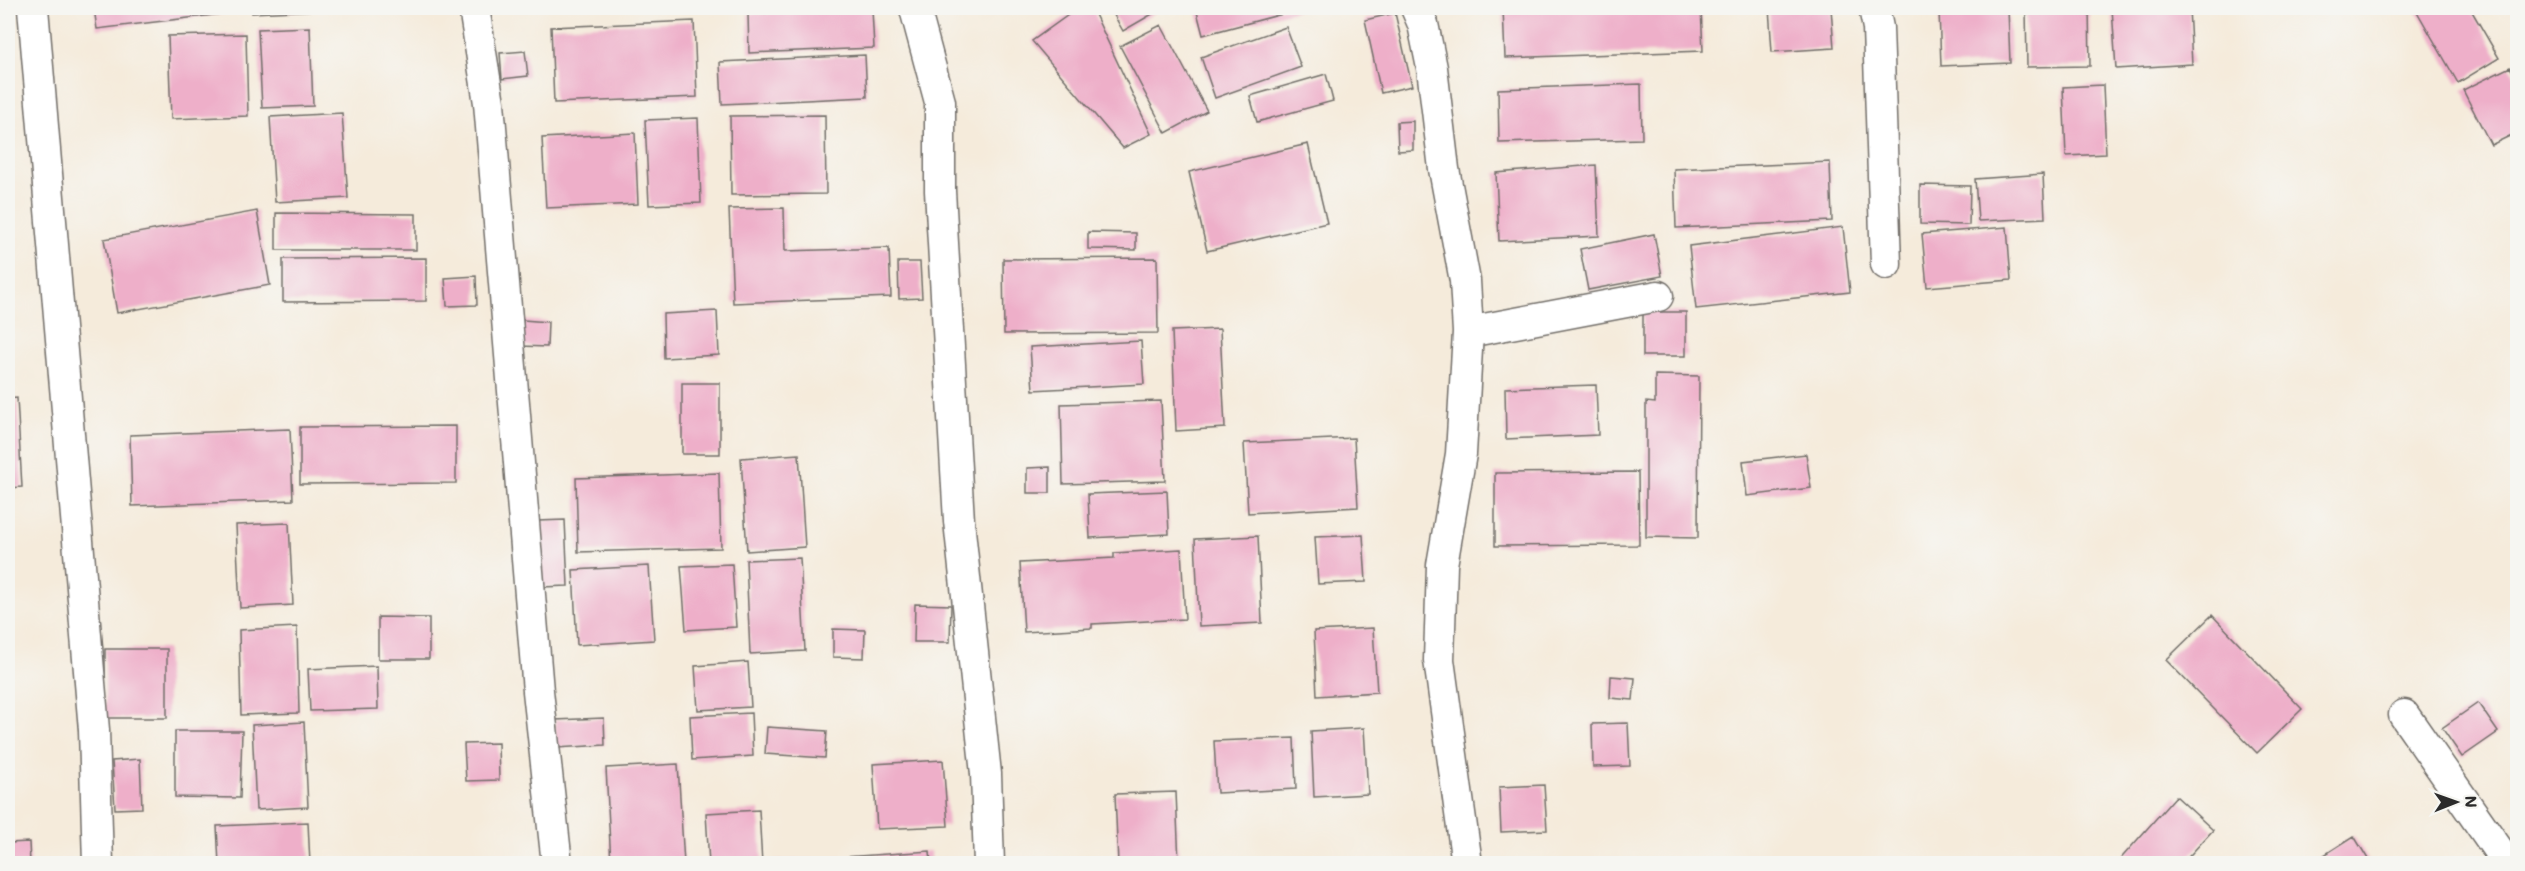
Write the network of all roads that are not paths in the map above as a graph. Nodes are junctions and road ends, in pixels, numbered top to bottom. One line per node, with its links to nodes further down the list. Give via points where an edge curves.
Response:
1 (33, 8): 10 (street, via 94,730)
2 (474, 8): 11 (street, via 489,103 538,691)
3 (919, 8): 12 (street, via 915,9 940,102 940,191 959,520 987,774)
4 (1416, 8): 8 (street, via 1432,68 1444,169 1465,281)
5 (1874, 8): 6 (street, via 1878,28)
6 (1886, 264)
7 (1658, 296): 8 (street)
8 (1468, 332): 13 (street, via 1461,454 1442,565 1439,660)
9 (2404, 715): 14 (street)
10 (98, 864)
11 (557, 864)
12 (989, 864)
13 (1467, 864)
14 (2508, 864)

